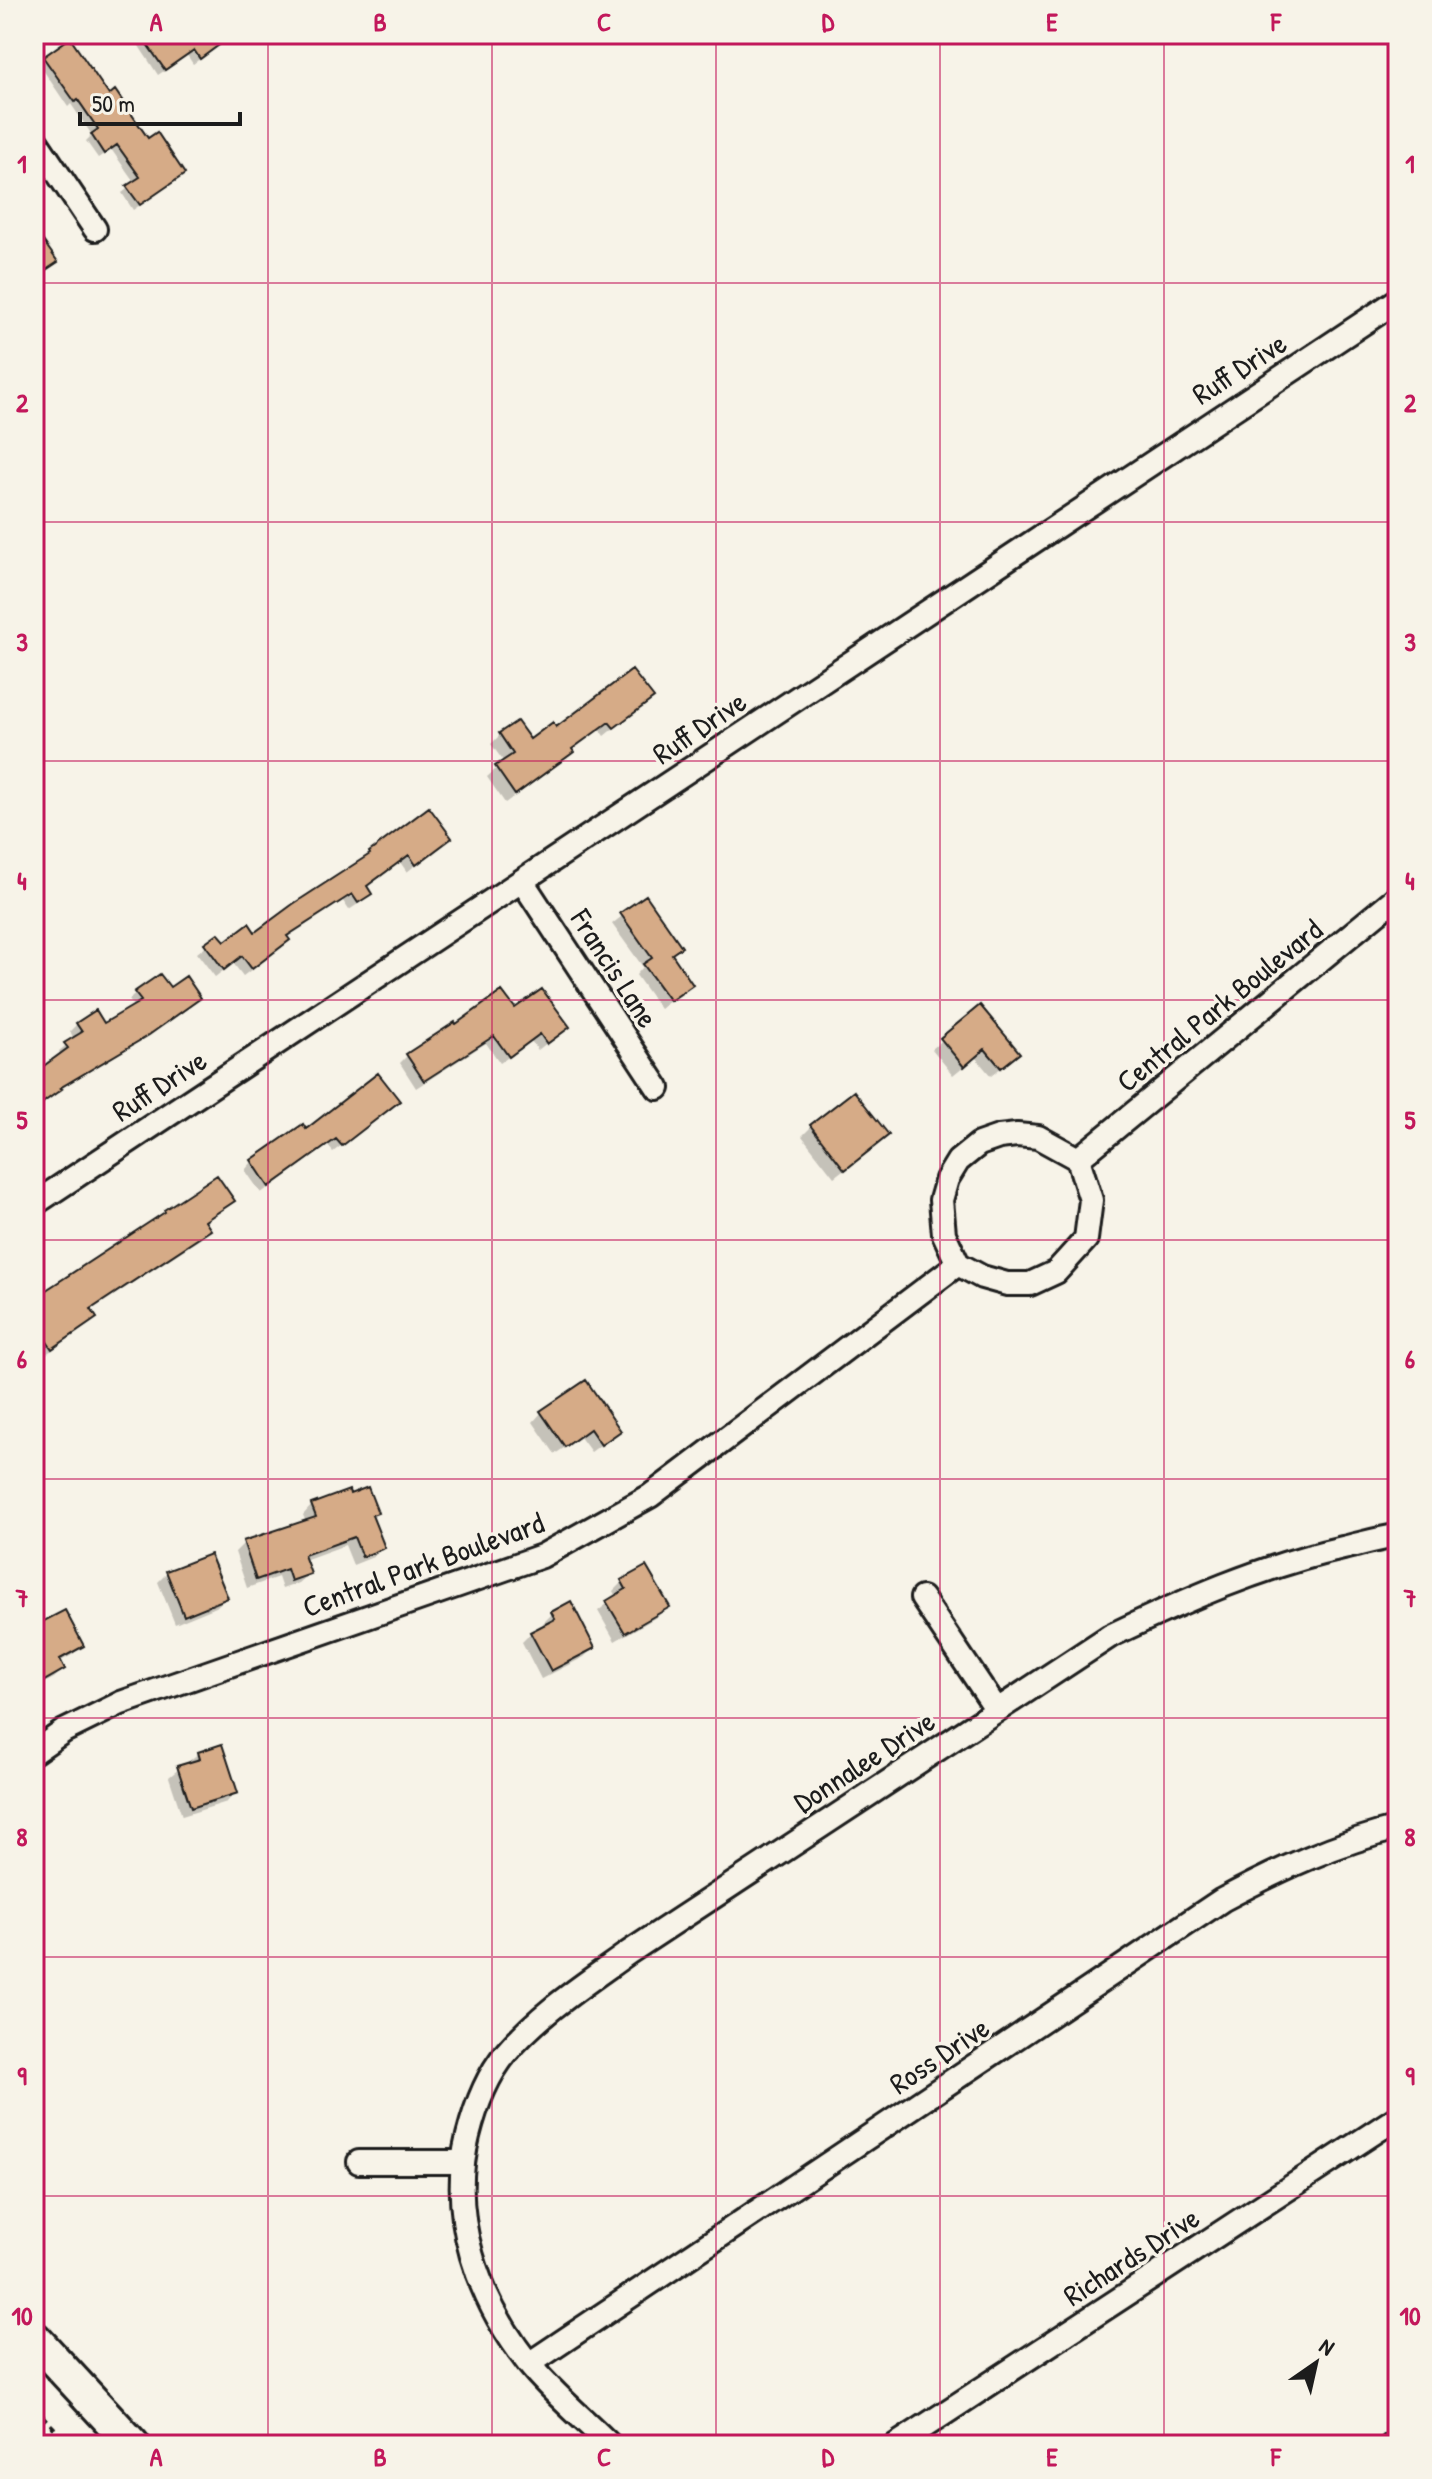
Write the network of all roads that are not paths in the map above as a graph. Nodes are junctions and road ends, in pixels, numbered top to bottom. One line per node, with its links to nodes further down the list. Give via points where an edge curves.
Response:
1 (34, 138): 2 (street)
2 (95, 229)
3 (1398, 300): 4 (street, Ruff Drive)
4 (522, 881): 6 (street, Francis Lane); 8 (street, Ruff Drive)
5 (1398, 896): 7 (street, Central Park Boulevard)
6 (658, 1088)
7 (1078, 1159): 9 (street, via 1091,1200 1086,1239 1056,1272 1030,1284 1007,1284); 9 (street, via 1038,1137 1017,1135 979,1144 958,1161 941,1200 944,1234)
8 (34, 1204)
9 (958, 1264): 13 (street, Central Park Boulevard, via 650,1496 542,1556 121,1703)
10 (1398, 1536): 12 (street, Donnalee Drive, via 1318,1553 1164,1610 1110,1636)
11 (922, 1598): 12 (street)
12 (997, 1710): 17 (street, Donnalee Drive, via 569,1994 504,2055 475,2110)
13 (34, 1752)
14 (1398, 1828): 19 (street, Ross Drive, via 1271,1874 1222,1900)
15 (1398, 2117): 23 (street, Richards Drive)
16 (359, 2162): 17 (street)
17 (462, 2162): 19 (street, Donnalee Drive, via 470,2252 503,2325)
18 (34, 2338): 21 (street)
19 (529, 2364): 22 (street, Donnalee Drive)
20 (1398, 2441): 24 (street)
21 (133, 2445)
22 (610, 2445)
23 (896, 2445)
24 (1392, 2445)

